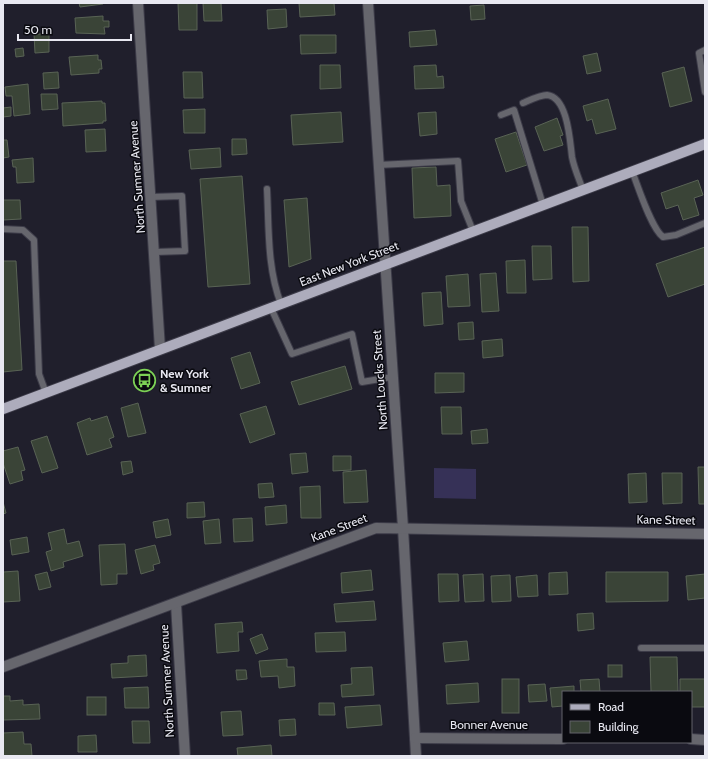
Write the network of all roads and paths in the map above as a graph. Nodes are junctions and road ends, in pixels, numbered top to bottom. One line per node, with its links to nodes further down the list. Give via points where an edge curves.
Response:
1 (138, 3): 12 (street, North Sumner Avenue)
2 (368, 3): 8 (street, North Loucks Street)
3 (705, 50): 4 (lane, via 699,53)
4 (705, 92)
5 (524, 103): 11 (lane, via 546,95 554,97 560,104 570,135 572,158)
6 (501, 115): 13 (lane, via 514,110)
7 (705, 144): 9 (main road, East New York Street)
8 (378, 165): 16 (lane, via 458,161 461,201); 18 (street, North Loucks Street)
9 (632, 171): 11 (main road, East New York Street); 14 (lane, via 649,214 663,237 676,235)
10 (267, 189): 19 (lane, via 272,271 274,286)
11 (583, 190): 13 (main road, East New York Street)
12 (150, 197): 17 (street, North Sumner Avenue); 17 (lane, via 182,196 185,251)
13 (543, 205): 16 (main road, East New York Street)
14 (705, 222)
15 (3, 229): 23 (lane, via 23,230 34,240 39,374)
16 (473, 231): 18 (main road, East New York Street)
17 (155, 252): 21 (street, North Sumner Avenue)
18 (385, 265): 19 (main road, East New York Street); 22 (street, North Loucks Street)
19 (281, 304): 20 (main road, East New York Street)
20 (271, 308): 21 (main road, East New York Street); 22 (lane, via 292,354 352,334 362,382)
21 (160, 349): 23 (main road, East New York Street)
22 (392, 377): 25 (street, North Loucks Street)
23 (46, 393): 24 (main road, East New York Street)
24 (4, 406)
25 (403, 528): 26 (street, Kane Street); 27 (street, Kane Street, via 376,528); 31 (street, North Loucks Street)
26 (705, 534)
27 (176, 604): 30 (street, Kane Street); 35 (street, North Sumner Avenue)
28 (640, 648): 29 (lane)
29 (705, 648)
30 (3, 667)
31 (415, 738): 32 (street, Bonner Avenue); 36 (street, North Loucks Street)
32 (562, 739)
33 (692, 740): 34 (street)
34 (705, 740)
35 (185, 756)
36 (416, 756)

